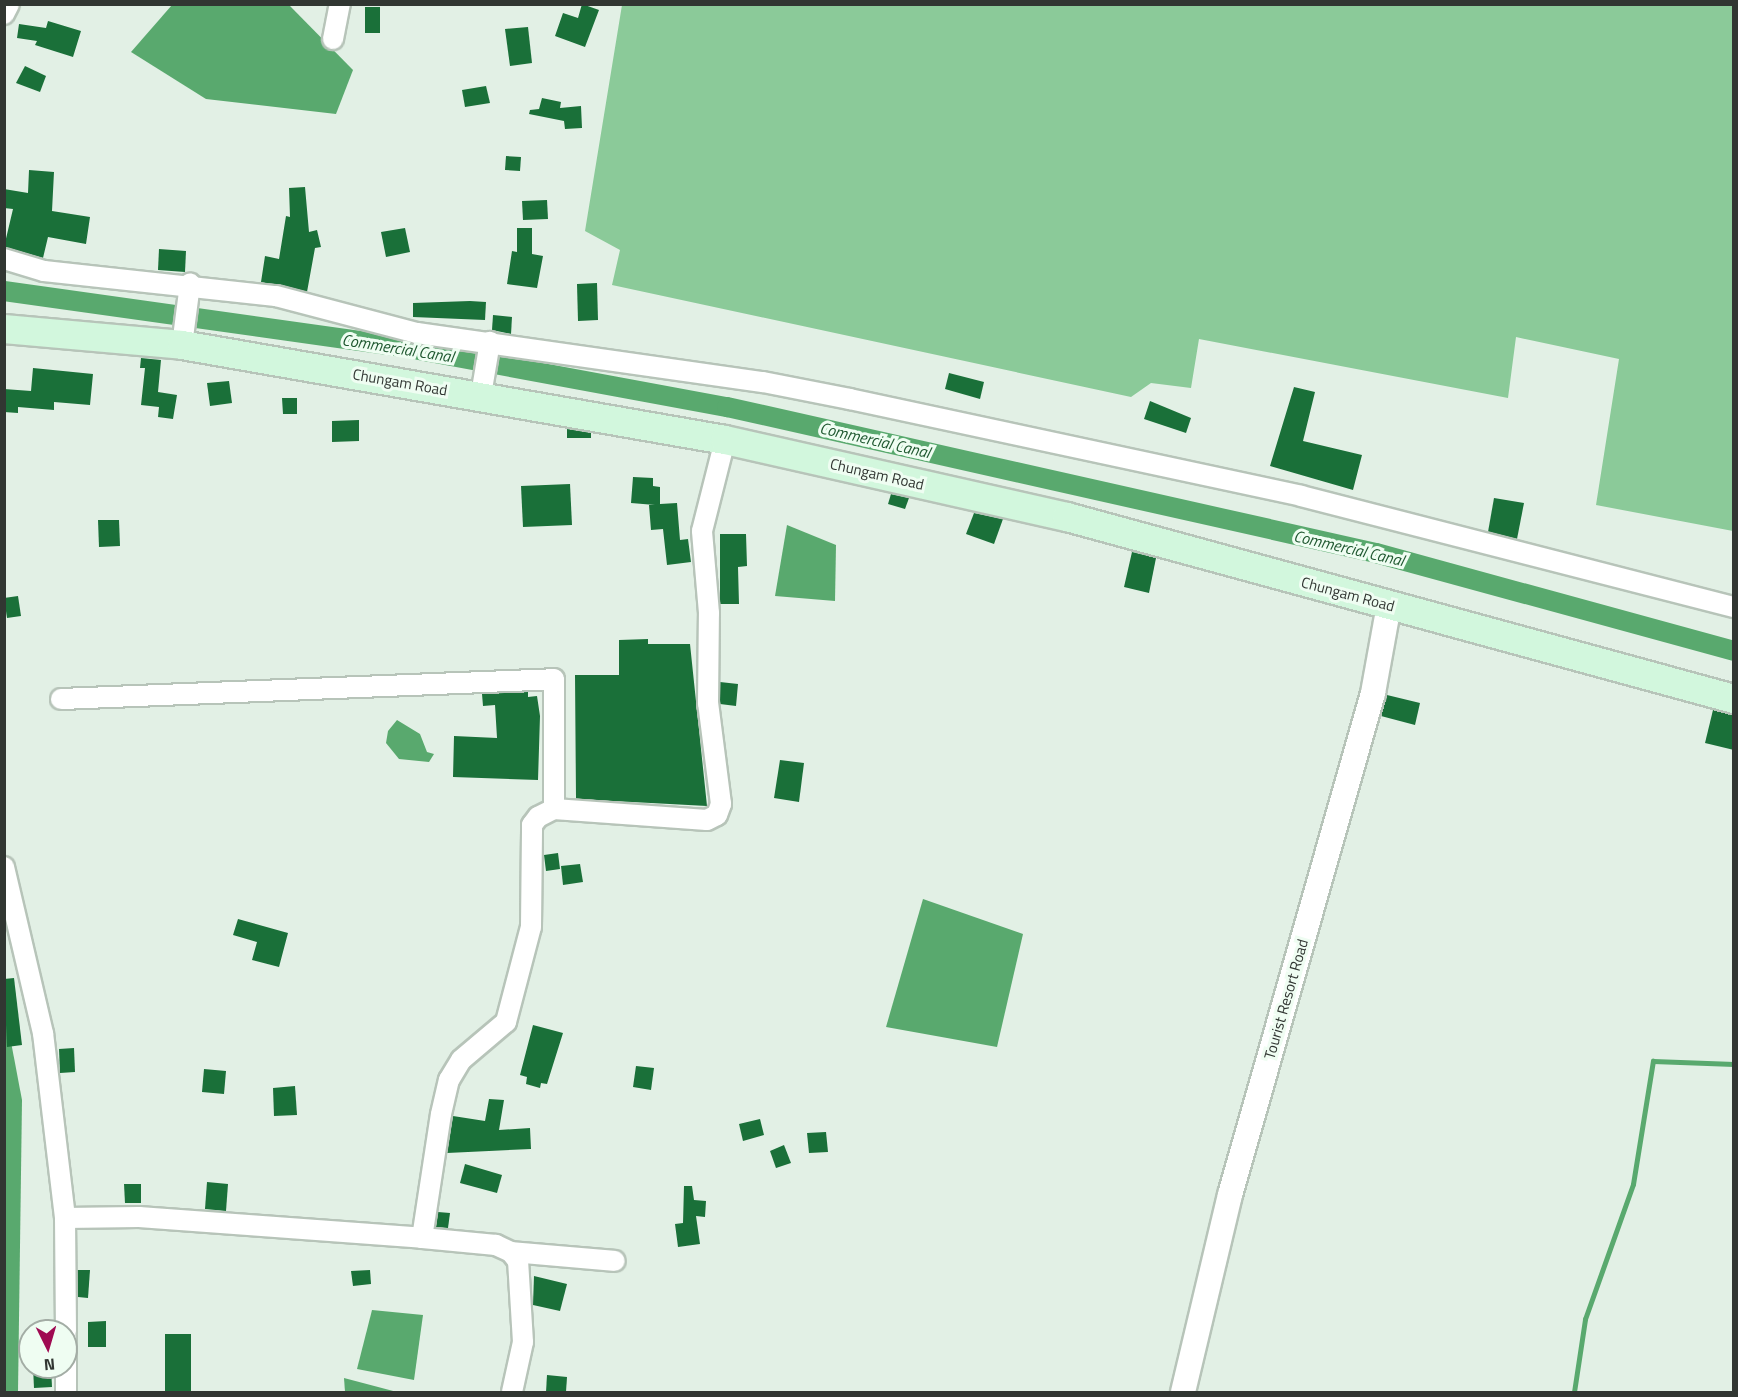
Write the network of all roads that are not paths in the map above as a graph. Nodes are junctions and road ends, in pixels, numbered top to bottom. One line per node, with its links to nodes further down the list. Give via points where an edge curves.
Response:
1 (9, 4): 3 (street)
2 (340, 4): 4 (street)
3 (4, 14)
4 (333, 39)
5 (4, 259): 6 (street, via 45,271)
6 (190, 284): 8 (street, via 276,296 417,333); 9 (street)
7 (4, 329): 9 (main road, Chungam Road)
8 (490, 342): 10 (street); 13 (street, via 763,382 861,401 1301,496)
9 (182, 345): 10 (main road, Chungam Road)
10 (481, 395): 11 (main road, Chungam Road)
11 (725, 440): 12 (main road, Chungam Road, via 1067,517); 16 (street, via 702,531 709,613 708,703 721,804 717,814 707,820)
12 (1389, 605): 15 (main road, Chungam Road); 24 (street, Tourist Resort Road, via 1373,693 1230,1195)
13 (1734, 607)
14 (61, 699): 16 (street, via 554,679)
15 (1734, 699)
16 (554, 809): 19 (street, via 537,817 532,825 531,927 507,1022 461,1060 449,1080)
17 (4, 867): 18 (street, via 43,1033)
18 (65, 1218): 19 (street, via 139,1217); 22 (street)
19 (422, 1238): 20 (street, via 496,1245)
20 (511, 1252): 21 (street); 23 (street, via 522,1275 523,1342)
21 (615, 1261)
22 (66, 1319)
23 (512, 1392)
24 (1183, 1392)

